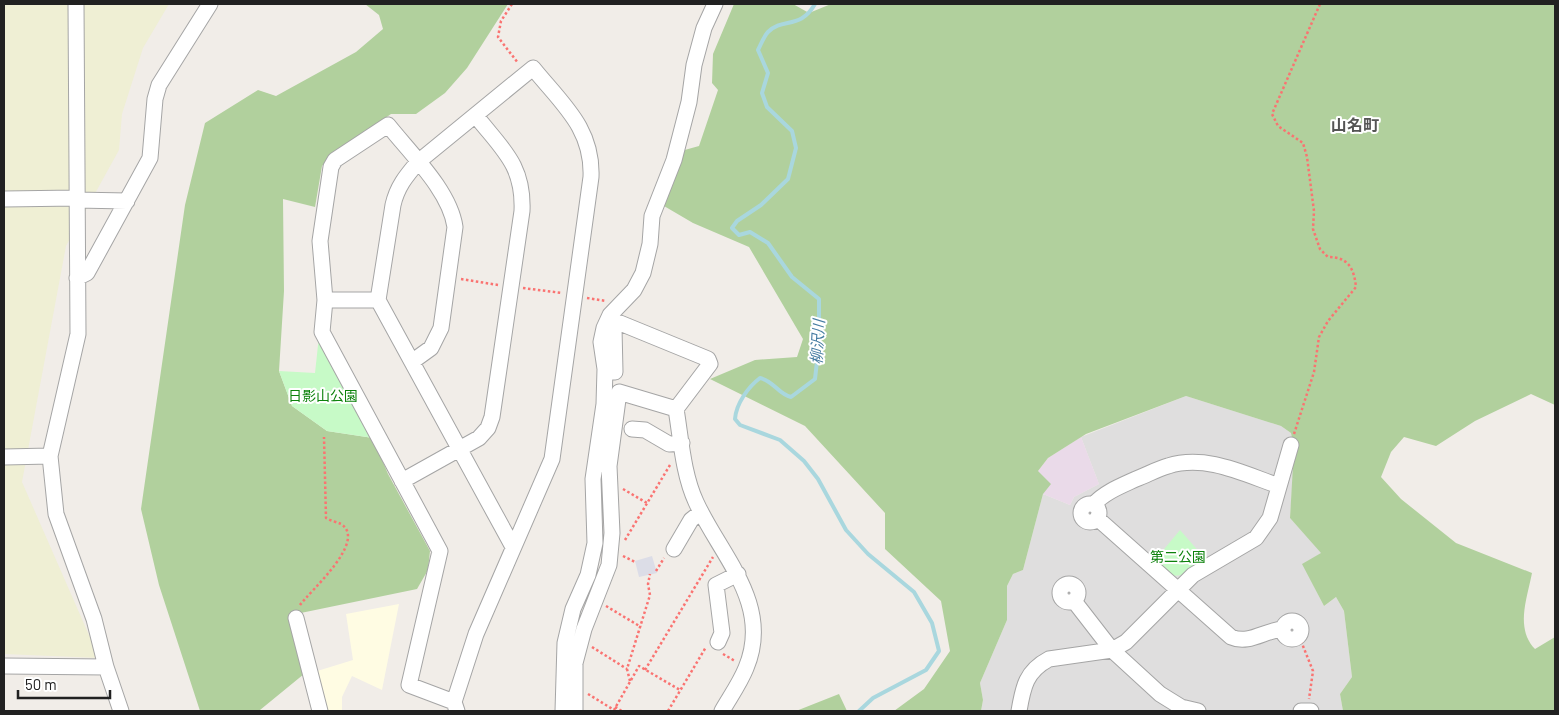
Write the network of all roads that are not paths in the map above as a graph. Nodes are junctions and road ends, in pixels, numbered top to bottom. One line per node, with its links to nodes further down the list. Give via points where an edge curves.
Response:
1 (76, 4): 7 (street)
2 (210, 4): 8 (street, via 159,85 150,158)
3 (715, 4): 39 (street, via 704,28 694,65 690,102 674,160 652,216 646,263 634,290 610,316 604,328 601,342 606,369 605,395 593,478 595,543 565,643)
4 (476, 116): 5 (street); 18 (street, via 513,163 522,188 522,211 492,417 479,438); 24 (street, via 533,68 579,124 592,159 552,459)
5 (418, 162): 10 (street, via 388,125 335,160 331,167 320,241); 11 (street, via 396,190); 12 (street, via 443,193 455,227 439,335 431,348)
6 (4, 199): 7 (street)
7 (76, 199): 8 (street); 9 (street)
8 (127, 201): 9 (street, via 88,273)
9 (77, 278): 19 (street, via 78,334)
10 (325, 300): 11 (street); 21 (street, via 322,332 327,344)
11 (378, 300): 12 (street)
12 (413, 361): 18 (street)
13 (619, 392): 14 (street); 14 (street, via 615,386 613,344 614,328 620,323 708,358 710,364); 40 (street, via 609,466 612,533 609,565 584,629 575,663)
14 (676, 409): 16 (street)
15 (632, 430): 16 (street, via 645,430 669,444)
16 (682, 443): 23 (street, via 688,480)
17 (1291, 445): 22 (street)
18 (459, 451): 21 (street); 24 (street)
19 (50, 456): 20 (street); 34 (street, via 56,514 94,619)
20 (4, 457)
21 (402, 481): 36 (street, via 440,551 410,686)
22 (1279, 486): 27 (street, via 1270,518 1256,538 1200,570); 27 (street, via 1208,463 1190,462 1168,466 1101,496 1096,511)
23 (701, 512): 25 (street, via 691,520); 26 (street)
24 (513, 548): 36 (street, via 476,634)
25 (674, 549)
26 (738, 574): 31 (street, via 716,585 722,633); 41 (street, via 749,602 752,641 746,667)
27 (1178, 589): 30 (street, via 1238,640); 32 (street, via 1126,642)
28 (1074, 601): 32 (street)
29 (296, 618): 38 (street)
30 (1283, 629)
31 (718, 648)
32 (1112, 650): 42 (street, via 1049,659 1041,664 1026,679); 43 (street, via 1168,701)
33 (4, 666): 34 (street)
34 (106, 667): 37 (street)
35 (1310, 704): 44 (street)
36 (455, 706)
37 (121, 711)
38 (320, 711)
39 (563, 711)
40 (575, 711)
41 (722, 711)
42 (1019, 711)
43 (1198, 711)
44 (1301, 711)

